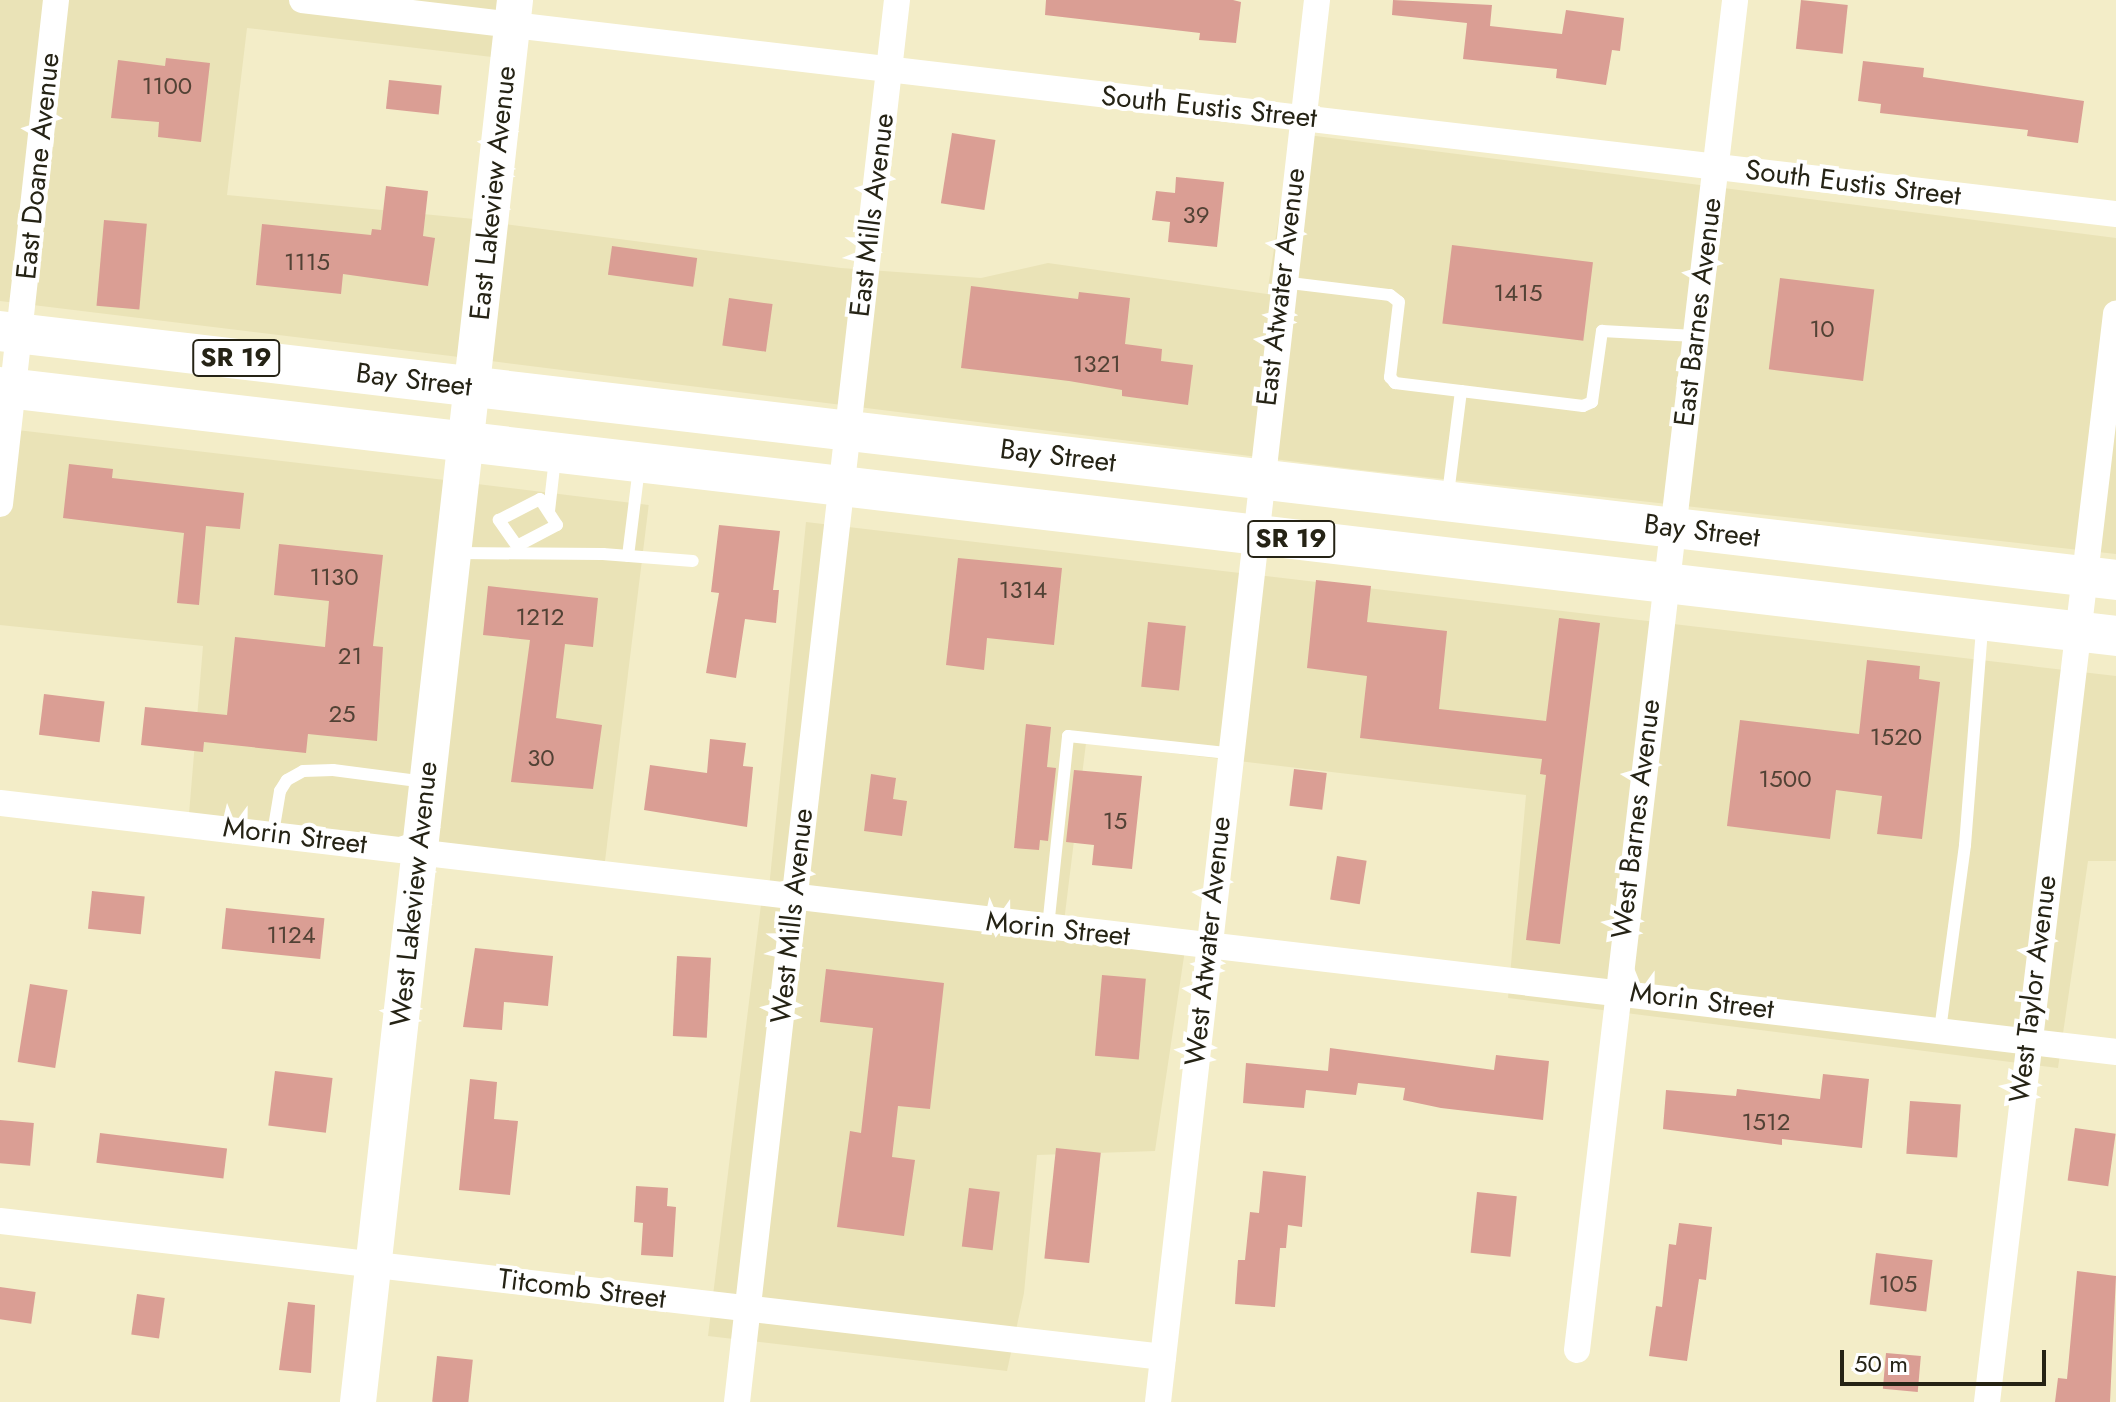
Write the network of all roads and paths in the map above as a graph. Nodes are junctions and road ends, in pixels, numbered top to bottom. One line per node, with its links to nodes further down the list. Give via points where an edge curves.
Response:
1 (56, 0): 14 (street, East Doane Avenue)
2 (302, 0): 6 (street, South Eustis Street)
3 (897, 0): 8 (street, East Mills Avenue)
4 (1317, 0): 9 (street, East Atwater Avenue)
5 (1735, 0): 10 (street, East Barnes Avenue)
6 (339, 2): 7 (street, South Eustis Street)
7 (514, 14): 8 (street, South Eustis Street); 16 (street, East Lakeview Avenue)
8 (890, 70): 9 (street, South Eustis Street); 19 (street, East Mills Avenue)
9 (1301, 116): 10 (street, South Eustis Street); 12 (street, East Atwater Avenue)
10 (1716, 166): 11 (street, South Eustis Street); 15 (street, East Barnes Avenue)
11 (2116, 214)
12 (1282, 282): 18 (lane, via 1390,295 1399,302 1390,377 1395,383); 23 (street, East Atwater Avenue)
13 (2116, 314): 35 (street, West Taylor Avenue)
14 (10, 332): 16 (main road, Bay Street / SR 19); 17 (street, East Doane Avenue)
15 (1695, 336): 18 (lane, via 1602,331 1592,402 1583,406); 28 (street, East Barnes Avenue)
16 (472, 387): 19 (main road, Bay Street / SR 19); 20 (street, West Lakeview Avenue)
17 (6, 388): 20 (main road, Bay Street / SR 19); 26 (street, East Doane Avenue)
18 (1461, 391): 25 (lane)
19 (845, 430): 23 (main road, Bay Street / SR 19); 24 (street, West Mills Avenue)
20 (466, 441): 21 (main road, Bay Street / SR 19); 31 (street, West Lakeview Avenue)
21 (556, 452): 22 (main road, Bay Street / SR 19); 27 (lane)
22 (640, 462): 24 (main road, Bay Street / SR 19); 33 (lane)
23 (1259, 479): 25 (main road, Bay Street / SR 19); 30 (street, West Atwater Avenue)
24 (838, 486): 30 (main road, Bay Street / SR 19); 44 (street, West Mills Avenue)
25 (1448, 502): 28 (main road, Bay Street / SR 19)
26 (0, 504)
27 (549, 511): 29 (lane, via 540,499 499,520); 29 (lane, via 557,525 517,546)
28 (1670, 528): 35 (main road, Bay Street / SR 19); 36 (street, West Barnes Avenue)
29 (506, 531): 32 (lane)
30 (1253, 534): 36 (main road, Bay Street / SR 19); 39 (street, West Atwater Avenue)
31 (453, 553): 32 (lane); 40 (street, West Lakeview Avenue)
32 (489, 553): 33 (lane)
33 (628, 556): 34 (lane)
34 (693, 561)
35 (2100, 578): 38 (street, West Taylor Avenue)
36 (1664, 583): 37 (main road, Bay Street / SR 19); 47 (street, West Barnes Avenue)
37 (1983, 620): 38 (main road, Bay Street / SR 19); 48 (lane, via 1965,845)
38 (2097, 633): 49 (street, West Taylor Avenue)
39 (1228, 753): 45 (lane, via 1068,736); 46 (street, West Atwater Avenue)
40 (427, 782): 42 (lane, via 303,771 280,791); 43 (street, West Lakeview Avenue)
41 (0, 803): 42 (street, Morin Street)
42 (273, 833): 43 (street, Morin Street)
43 (419, 851): 44 (street, Morin Street); 52 (street, West Lakeview Avenue)
44 (794, 899): 45 (street, Morin Street); 53 (street, West Mills Avenue)
45 (1048, 927): 46 (street, Morin Street)
46 (1209, 946): 47 (street, Morin Street); 55 (street, West Atwater Avenue)
47 (1616, 992): 48 (street, Morin Street); 54 (street, West Barnes Avenue)
48 (1940, 1030): 49 (street, Morin Street)
49 (2026, 1041): 50 (street, Morin Street); 59 (street, West Taylor Avenue)
50 (2116, 1052)
51 (0, 1221): 52 (street, Titcomb Street)
52 (373, 1264): 53 (street, Titcomb Street); 56 (street, West Lakeview Avenue)
53 (747, 1309): 55 (street, Titcomb Street); 57 (street, West Mills Avenue)
54 (1577, 1350)
55 (1163, 1357): 58 (street, West Atwater Avenue)
56 (358, 1402)
57 (737, 1402)
58 (1158, 1402)
59 (1987, 1402)

